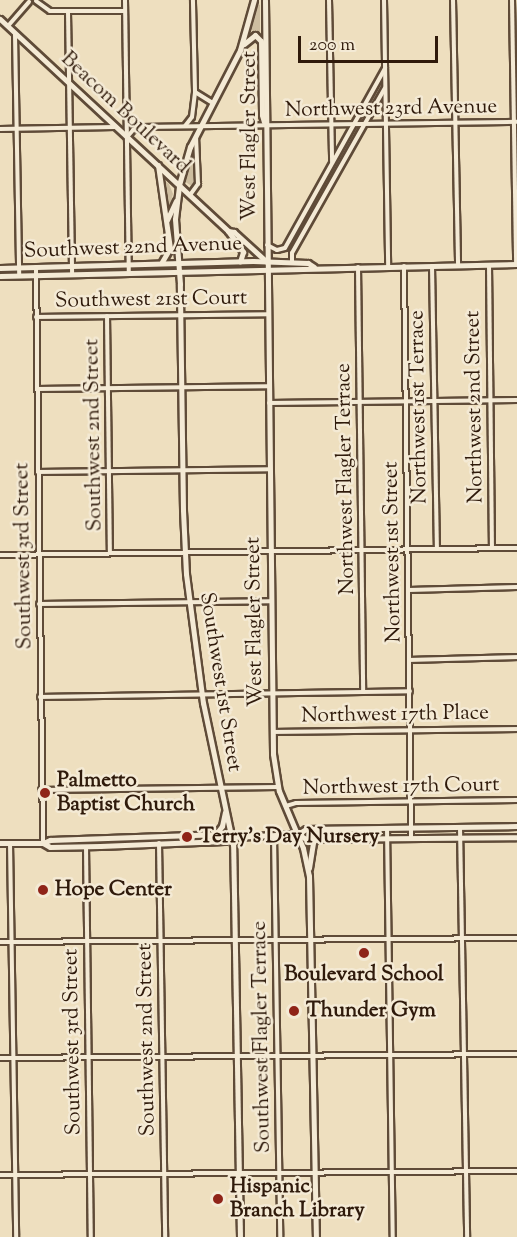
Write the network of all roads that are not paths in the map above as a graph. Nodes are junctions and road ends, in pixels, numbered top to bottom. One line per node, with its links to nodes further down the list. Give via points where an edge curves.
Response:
1 (125, 0): 11 (street)
2 (193, 0): 21 (street)
3 (254, 0): 17 (main road, Southwest 1st Street)
4 (265, 0): 29 (main road, West Flagler Street)
5 (329, 0): 25 (street)
6 (384, 0): 18 (street)
7 (453, 0): 24 (street)
8 (512, 0): 13 (street)
9 (29, 1): 10 (street); 15 (street)
10 (37, 1): 12 (street, via 47,11)
11 (125, 11): 12 (street); 37 (street)
12 (68, 12): 19 (street)
13 (514, 15): 23 (street)
14 (0, 19): 15 (main road, Beacom Boulevard)
15 (8, 26): 16 (main road, Beacom Boulevard)
16 (15, 33): 19 (main road, Beacom Boulevard); 35 (street)
17 (240, 50): 22 (main road, Southwest 1st Street); 29 (main road, via 252,36 260,38 261,115)
18 (386, 67): 20 (street); 26 (street)
19 (69, 83): 32 (main road, Beacom Boulevard); 33 (street)
20 (386, 87): 27 (street); 28 (street)
21 (195, 91): 22 (street); 30 (street, via 192,117)
22 (212, 102): 31 (main road, Southwest 1st Street)
23 (515, 122): 24 (street, Northwest 23rd Avenue); 51 (street)
24 (455, 123): 28 (street, Northwest 23rd Avenue); 53 (street)
25 (331, 124): 26 (street, Northwest 23rd Avenue); 29 (street, Northwest 23rd Avenue); 38 (street)
26 (352, 124): 27 (street, Northwest 23rd Avenue); 38 (street)
27 (364, 124): 28 (street, Northwest 23rd Avenue); 50 (street, via 292,253)
28 (386, 124): 56 (street)
29 (266, 125): 31 (street, Northwest 23rd Avenue); 45 (main road, West Flagler Street)
30 (185, 126): 31 (street, Northwest 23rd Avenue); 37 (street, Northwest 23rd Avenue, via 142,127)
31 (198, 126): 36 (main road, Southwest 1st Street)
32 (116, 127): 33 (street); 37 (main road, Beacom Boulevard)
33 (70, 128): 35 (street); 60 (street)
34 (0, 129): 35 (street)
35 (16, 129): 63 (street)
36 (195, 133): 40 (main road, Southwest 1st Street); 41 (street, Southwest 1st Street, via 198,182)
37 (127, 137): 39 (main road, Beacom Boulevard); 52 (street)
38 (332, 163): 45 (street, via 285,248 278,250)
39 (158, 165): 40 (main road, Beacom Boulevard); 43 (main road)
40 (179, 185): 41 (main road, Beacom Boulevard); 42 (main road, Southwest 1st Street)
41 (190, 195): 44 (main road, Beacom Boulevard)
42 (177, 200): 43 (main road); 48 (main road, Southwest 1st Street)
43 (166, 222): 47 (main road, via 169,251)
44 (228, 231): 46 (main road, Beacom Boulevard, via 243,252); 49 (main road, Beacom Boulevard)
45 (266, 245): 49 (main road, West Flagler Street)
46 (240, 261): 48 (main road, Southwest 22nd Avenue); 49 (main road, Southwest 22nd Avenue)
47 (162, 262): 48 (main road, Southwest 22nd Avenue); 52 (main road, Southwest 22nd Avenue)
48 (179, 262): 65 (main road, Southwest 1st Street)
49 (267, 262): 50 (main road, Southwest 22nd Avenue); 64 (main road, West Flagler Street)
50 (292, 263): 61 (main road, Southwest 22nd Avenue)
51 (517, 264): 54 (main road)
52 (129, 265): 60 (main road, Southwest 22nd Avenue); 66 (street)
53 (458, 265): 54 (main road); 58 (main road)
54 (489, 265): 80 (street, Northwest 2nd Street)
55 (358, 266): 56 (main road); 61 (main road); 81 (street, Northwest Flagler Terrace)
56 (388, 266): 57 (main road)
57 (404, 266): 58 (main road); 82 (street, Northwest 1st Street)
58 (432, 266): 83 (street, Northwest 1st Terrace)
59 (36, 267): 60 (main road, Southwest 22nd Avenue); 63 (main road, Southwest 22nd Avenue); 67 (street, Southwest 3rd Street)
60 (72, 267): 68 (street)
61 (314, 267): 64 (main road, Southwest 22nd Avenue)
62 (0, 268): 63 (main road, Southwest 22nd Avenue)
63 (18, 268): 70 (street)
64 (267, 271): 65 (main road, Southwest 22nd Avenue); 71 (main road, West Flagler Street)
65 (179, 272): 66 (main road, Southwest 22nd Avenue); 72 (main road, Southwest 1st Street)
66 (129, 273): 68 (main road, Southwest 22nd Avenue)
67 (36, 275): 68 (main road, Southwest 22nd Avenue); 70 (main road, Southwest 22nd Avenue); 74 (street, Southwest 3rd Street)
68 (72, 275)
69 (0, 276): 70 (main road, Southwest 22nd Avenue)
70 (19, 276)
71 (267, 314): 72 (street, Southwest 21st Court); 75 (main road, West Flagler Street)
72 (180, 315): 73 (street, Southwest 21st Court); 76 (main road, Southwest 1st Street)
73 (107, 316): 74 (street, Southwest 21st Court); 77 (street, Southwest 2nd Street)
74 (36, 317): 78 (street, Southwest 3rd Street)
75 (268, 386): 76 (street); 84 (main road, West Flagler Street)
76 (181, 387): 77 (street); 86 (main road, Southwest 1st Street)
77 (108, 388): 78 (street); 87 (street, Southwest 2nd Street)
78 (37, 389): 88 (street, Southwest 3rd Street)
79 (517, 400): 80 (street)
80 (490, 401): 83 (street); 89 (street, Northwest 2nd Street)
81 (360, 402): 82 (street); 84 (street); 93 (street, Northwest Flagler Terrace)
82 (406, 402): 83 (street); 92 (street, Northwest 1st Street)
83 (434, 402): 91 (street, Northwest 1st Terrace)
84 (268, 403): 85 (main road, West Flagler Street)
85 (269, 469): 86 (street); 95 (main road, West Flagler Street)
86 (182, 470): 87 (street); 94 (main road, Southwest 1st Street)
87 (109, 471): 88 (street); 97 (street, Southwest 2nd Street)
88 (38, 472): 96 (street, Southwest 3rd Street)
89 (492, 548): 90 (street); 91 (street)
90 (517, 548)
91 (437, 549): 92 (street)
92 (408, 550): 93 (street); 100 (street, Northwest 1st Street)
93 (362, 551): 95 (street); 106 (street, Northwest Flagler Terrace)
94 (185, 552): 95 (street); 97 (street); 102 (main road, Southwest 1st Street)
95 (271, 552): 101 (main road, West Flagler Street)
96 (39, 554): 97 (street); 98 (street); 103 (street, Southwest 3rd Street)
97 (110, 554)
98 (0, 555)
99 (517, 587): 100 (street)
100 (409, 590): 105 (street, Northwest 1st Street)
101 (271, 601): 102 (street); 108 (main road, West Flagler Street)
102 (190, 602): 103 (street); 109 (main road, Southwest 1st Street)
103 (39, 604): 110 (street, Southwest 3rd Street)
104 (517, 657): 105 (street)
105 (410, 660): 107 (street, Northwest 1st Street)
106 (363, 692): 107 (street); 108 (street)
107 (410, 692): 112 (street, Northwest 1st Street)
108 (272, 695): 109 (street); 113 (main road, West Flagler Street)
109 (202, 696): 110 (street); 115 (main road, Southwest 1st Street)
110 (40, 697): 116 (street, Southwest 3rd Street)
111 (517, 729): 112 (street, Northwest 17th Place)
112 (410, 730): 113 (street, Northwest 17th Place); 118 (street, Northwest 1st Street)
113 (272, 732): 114 (main road, West Flagler Street)
114 (278, 787): 115 (street); 119 (main road, West Flagler Street)
115 (221, 789): 116 (street); 120 (main road, Southwest 1st Street)
116 (41, 790): 138 (street, Southwest 3rd Street)
117 (517, 800): 118 (street, Northwest 17th Court)
118 (411, 802): 119 (street, Northwest 17th Court); 124 (street, Northwest 1st Street)
119 (285, 806): 126 (main road, West Flagler Street)
120 (225, 808): 125 (main road, via 222,826); 129 (main road, Southwest 1st Street)
121 (460, 826): 122 (main road); 124 (main road); 130 (street)
122 (517, 826)
123 (387, 827): 124 (main road); 126 (main road, via 306,829); 132 (street)
124 (411, 827): 133 (street, Northwest 1st Street)
125 (216, 834): 128 (main road); 129 (main road)
126 (298, 834): 127 (main road); 134 (main road); 141 (main road, West Flagler Street)
127 (274, 836): 129 (main road); 147 (street, Southwest Flagler Terrace)
128 (154, 837): 135 (main road); 139 (main road)
129 (232, 837): 139 (main road, via 224,841); 146 (main road, Southwest 1st Street)
130 (461, 837): 131 (main road); 133 (main road); 142 (street)
131 (517, 837)
132 (387, 838): 133 (main road); 134 (main road); 144 (street)
133 (411, 838)
134 (316, 839): 141 (main road)
135 (93, 840): 138 (main road); 140 (main road)
136 (0, 843): 137 (main road)
137 (10, 843): 138 (main road); 151 (street)
138 (43, 843): 140 (main road, via 50,847)
139 (159, 843): 140 (main road); 145 (street, Southwest 2nd Street)
140 (86, 847): 149 (street, Southwest 3rd Street)
141 (309, 870): 148 (main road, West Flagler Street)
142 (462, 938): 143 (street); 144 (street); 154 (street)
143 (517, 938)
144 (388, 939): 148 (street); 153 (street)
145 (160, 940): 146 (street); 149 (street); 157 (street, Southwest 2nd Street)
146 (235, 940): 147 (street); 158 (main road, Southwest 1st Street)
147 (275, 940): 148 (street); 155 (street, Southwest Flagler Terrace)
148 (311, 940): 156 (main road, West Flagler Street)
149 (87, 941): 151 (street); 161 (street, Southwest 3rd Street)
150 (0, 942): 151 (street)
151 (12, 942): 160 (street)
152 (517, 1054): 154 (street)
153 (390, 1055): 154 (street); 156 (street); 163 (street)
154 (464, 1055): 164 (street)
155 (278, 1056): 156 (street); 158 (street); 165 (street, Southwest Flagler Terrace)
156 (313, 1056): 166 (main road, West Flagler Street)
157 (162, 1057): 158 (street); 161 (street); 168 (street, Southwest 2nd Street)
158 (237, 1057): 169 (main road, Southwest 1st Street)
159 (0, 1058): 160 (street)
160 (14, 1058): 161 (street); 171 (street)
161 (88, 1058): 167 (street, Southwest 3rd Street)
162 (517, 1171): 164 (street)
163 (392, 1172): 164 (street); 166 (street); 178 (street)
164 (466, 1172): 179 (street)
165 (279, 1173): 166 (street); 169 (street); 176 (street, Southwest Flagler Terrace)
166 (315, 1173): 177 (main road, West Flagler Street)
167 (90, 1174): 168 (street); 171 (street); 173 (street, Southwest 3rd Street)
168 (165, 1174): 169 (street); 174 (street, Southwest 2nd Street)
169 (239, 1174): 175 (main road, Southwest 1st Street)
170 (0, 1175): 171 (street)
171 (16, 1175): 172 (street)
172 (16, 1237)
173 (91, 1237)
174 (165, 1237)
175 (240, 1237)
176 (280, 1237)
177 (316, 1237)
178 (393, 1237)
179 (467, 1237)

